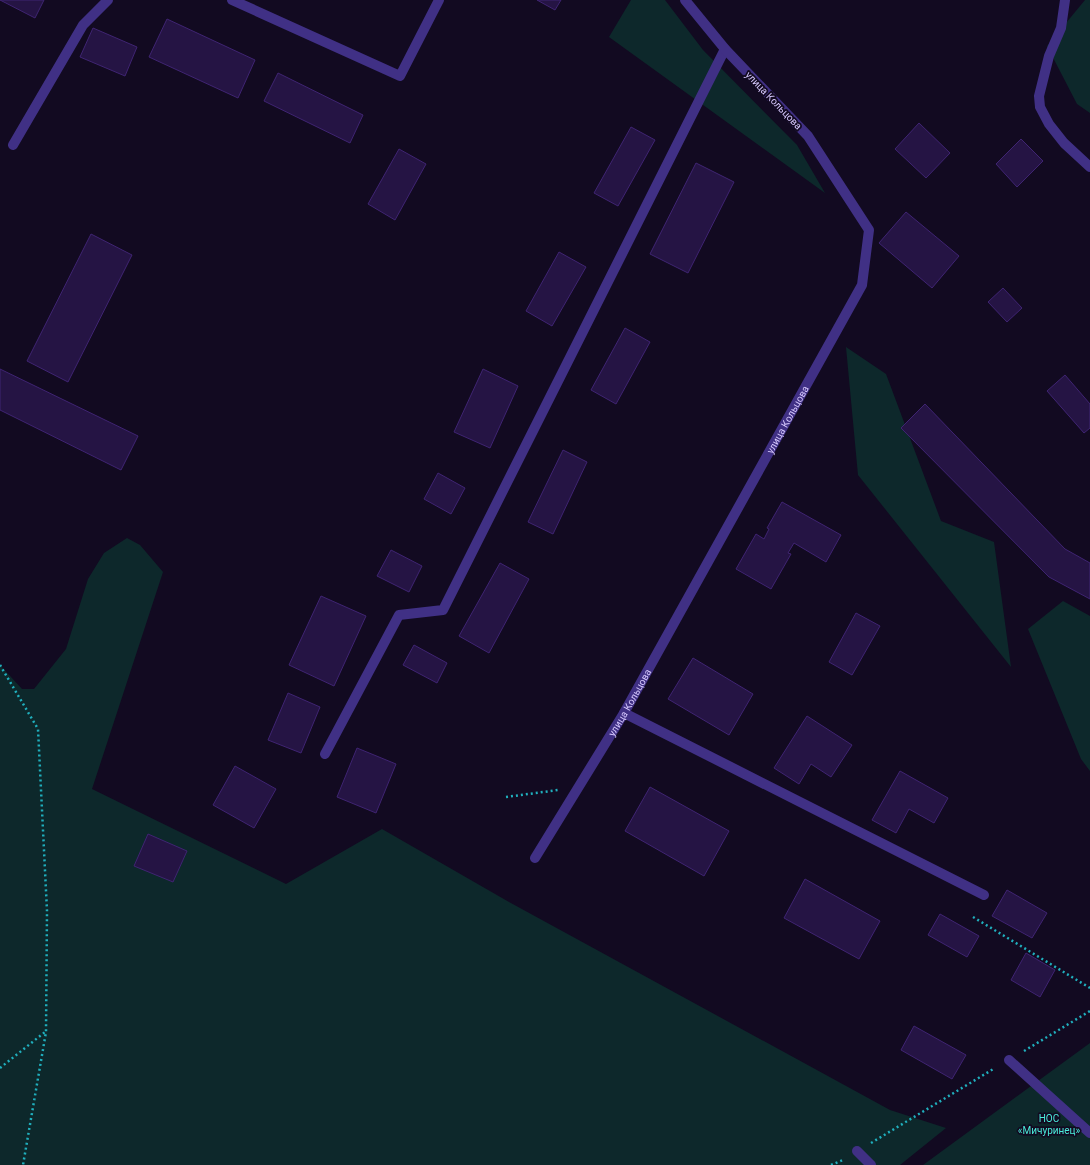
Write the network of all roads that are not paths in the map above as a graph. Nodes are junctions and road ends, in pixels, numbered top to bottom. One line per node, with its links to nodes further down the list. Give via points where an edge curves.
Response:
1 (108, 0): 7 (street, via 83,25)
2 (232, 0): 3 (street, via 400,76)
3 (438, 0)
4 (685, 0): 6 (street, улица Кольцова)
5 (1065, 0): 8 (street, via 1061,28 1049,56 1039,96 1040,107 1048,124)
6 (725, 49): 9 (street, улица Кольцова, via 808,136 869,230 862,285); 10 (street, via 443,610 399,615)
7 (13, 145)
8 (1090, 167)
9 (624, 713): 11 (street, улица Кольцова); 12 (street)
10 (325, 754)
11 (535, 858)
12 (984, 895)
13 (1009, 1060): 14 (street)
14 (1090, 1133)
15 (857, 1152): 16 (street)
16 (871, 1165)

